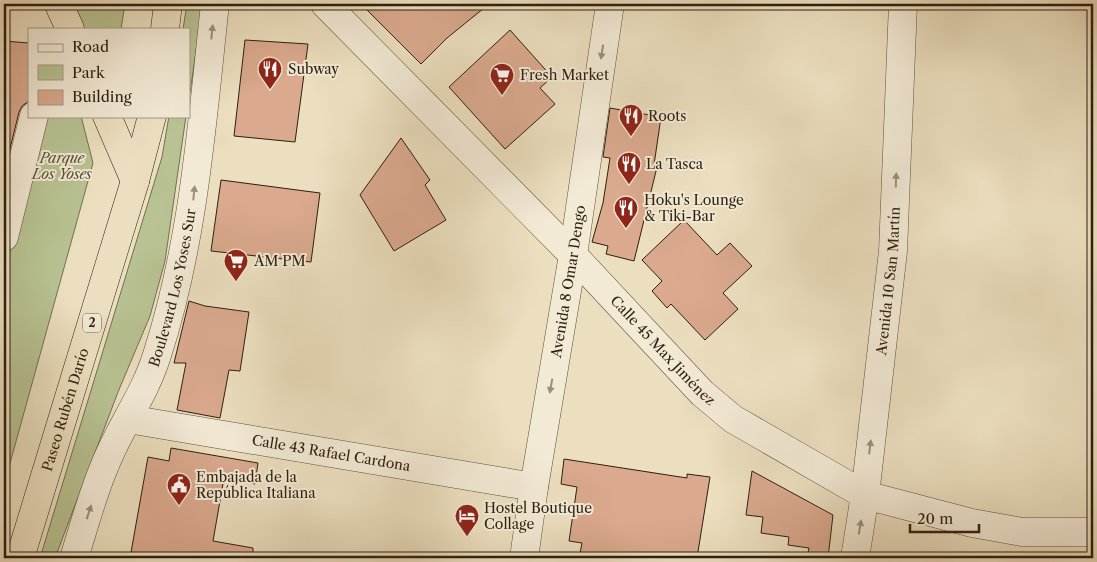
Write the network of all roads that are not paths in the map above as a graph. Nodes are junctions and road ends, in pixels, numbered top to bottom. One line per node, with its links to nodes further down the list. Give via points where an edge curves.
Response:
1 (168, 4): 6 (highway)
2 (215, 4): 13 (street, Boulevard Los Yoses Sur, one-way to 2, via 148,383 158,354 191,217)
3 (325, 4): 12 (street, Calle 45 Max Jiménez)
4 (610, 4): 12 (street, Avenida 8 Omar Dengo, one-way to 12)
5 (903, 4): 15 (street, Avenida 10 San Martín, one-way to 5, via 893,250)
6 (165, 28)
7 (34, 118): 11 (street)
8 (108, 118): 10 (highway)
9 (151, 118): 10 (highway, Paseo Rubén Darío / 2)
10 (135, 181): 17 (highway, Paseo Rubén Darío / 2)
11 (4, 237)
12 (573, 255): 14 (street, Avenida 8 Omar Dengo, one-way to 14); 15 (street, Calle 45 Max Jiménez, via 636,325 734,419)
13 (128, 419): 14 (street, Calle 43 Rafael Cardona); 18 (street, Boulevard Los Yoses Sur, one-way to 13, via 105,464)
14 (534, 487): 19 (street, Avenida 8 Omar Dengo)
15 (865, 495): 16 (street, Calle 45 Max Jiménez, via 972,523 1022,532); 20 (street, Avenida 10 San Martín, one-way to 15)
16 (1093, 532)
17 (20, 558)
18 (74, 558)
19 (524, 558)
20 (855, 558)

